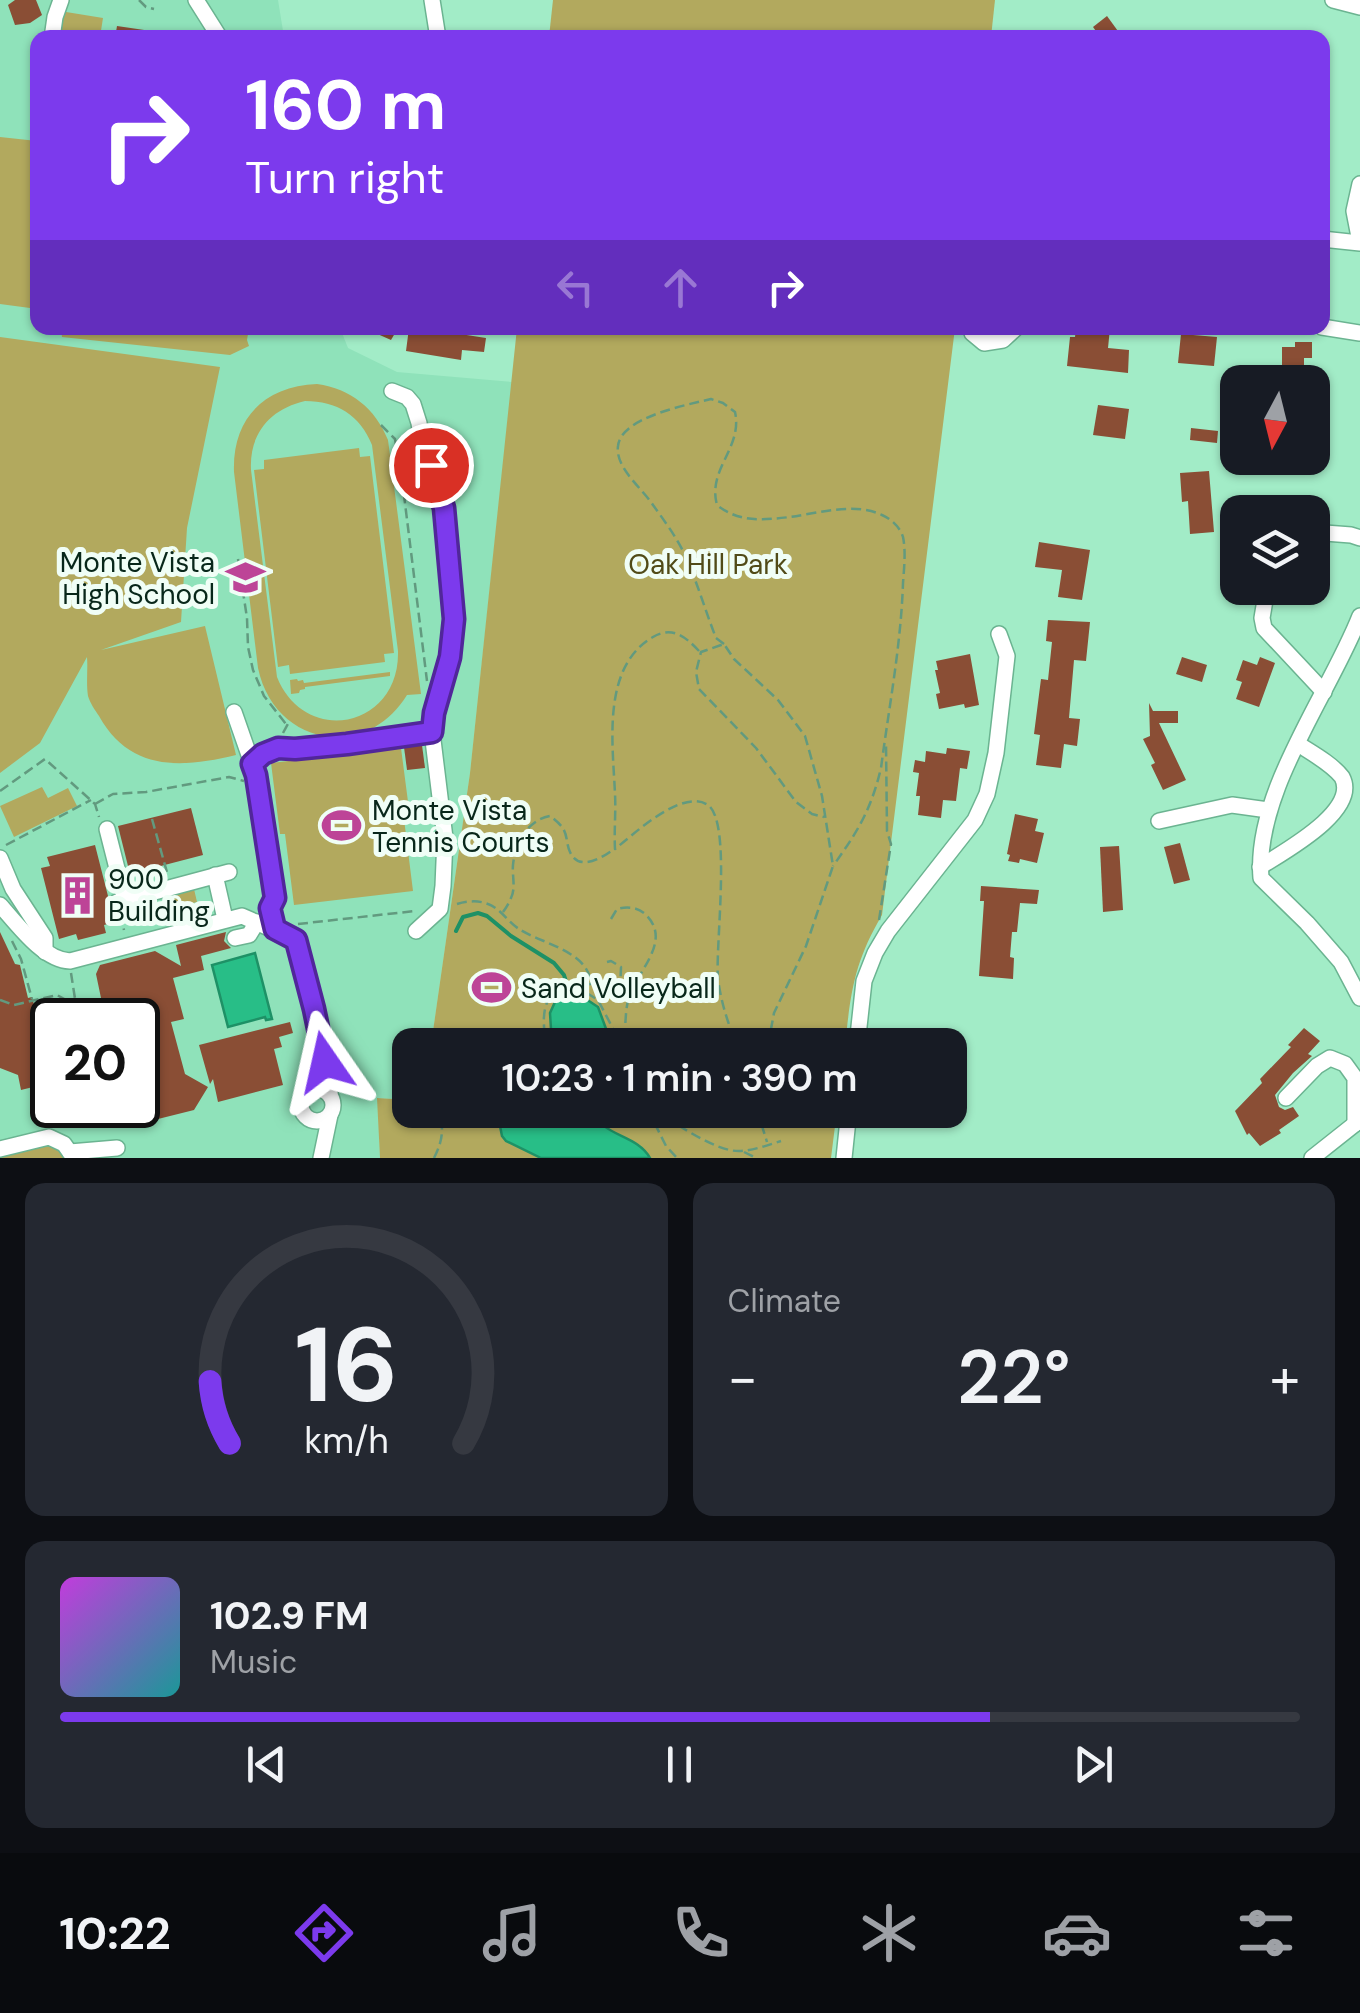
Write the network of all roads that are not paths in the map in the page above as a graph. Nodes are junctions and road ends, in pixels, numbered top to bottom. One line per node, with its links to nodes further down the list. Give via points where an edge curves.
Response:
1 (61, 0): 6 (street)
2 (196, 0): 7 (street)
3 (432, 0): 8 (street)
4 (1333, 0): 5 (street)
5 (1360, 7)
6 (53, 30)
7 (215, 30)
8 (437, 30)
9 (1360, 184): 11 (street, via 1354,211)
10 (1330, 241): 11 (street)
11 (1360, 243)
12 (1330, 328): 13 (street)
13 (1360, 332)
14 (975, 335): 15 (street, via 984,343)
15 (1008, 335)
16 (392, 391): 24 (street, via 413,404 444,508 454,636)
17 (1330, 533): 18 (street)
18 (1360, 538)
19 (1264, 605): 22 (street, via 1264,628)
20 (1360, 616): 22 (street)
21 (999, 634): 40 (street, via 1007,656 987,794 975,820 875,953)
22 (1324, 692): 25 (street)
23 (234, 712): 26 (street)
24 (432, 732): 26 (street, via 278,748 263,754); 36 (street, via 443,886 440,909)
25 (1298, 744): 27 (street); 31 (street, via 1341,776 1346,804)
26 (254, 770): 35 (street)
27 (1268, 810): 28 (street, via 1232,805); 31 (street)
28 (1159, 821)
29 (104, 829): 33 (street, via 121,901 222,873)
30 (0, 858): 38 (street, via 45,938)
31 (1260, 867): 39 (street, via 1261,878 1341,962)
32 (0, 905): 38 (street)
33 (225, 919): 34 (street); 38 (street, via 68,961)
34 (257, 922): 35 (street); 37 (street, via 249,935)
35 (275, 929): 41 (street, via 296,940 330,1072)
36 (416, 932)
37 (236, 938)
38 (45, 953)
39 (1360, 998)
40 (859, 1028)
41 (322, 1092): 43 (street, via 333,1105); 44 (street, via 306,1093 301,1102)
42 (1286, 1098): 45 (street, via 1330,1058 1355,1078)
43 (330, 1115): 44 (street); 47 (street)
44 (312, 1120): 47 (street)
45 (1358, 1122): 53 (street)
46 (847, 1128): 52 (street)
47 (324, 1138): 51 (street)
48 (118, 1148): 50 (street)
49 (0, 1149): 50 (street, via 48,1137)
50 (72, 1155)
51 (321, 1158)
52 (844, 1158)
53 (1312, 1158)

